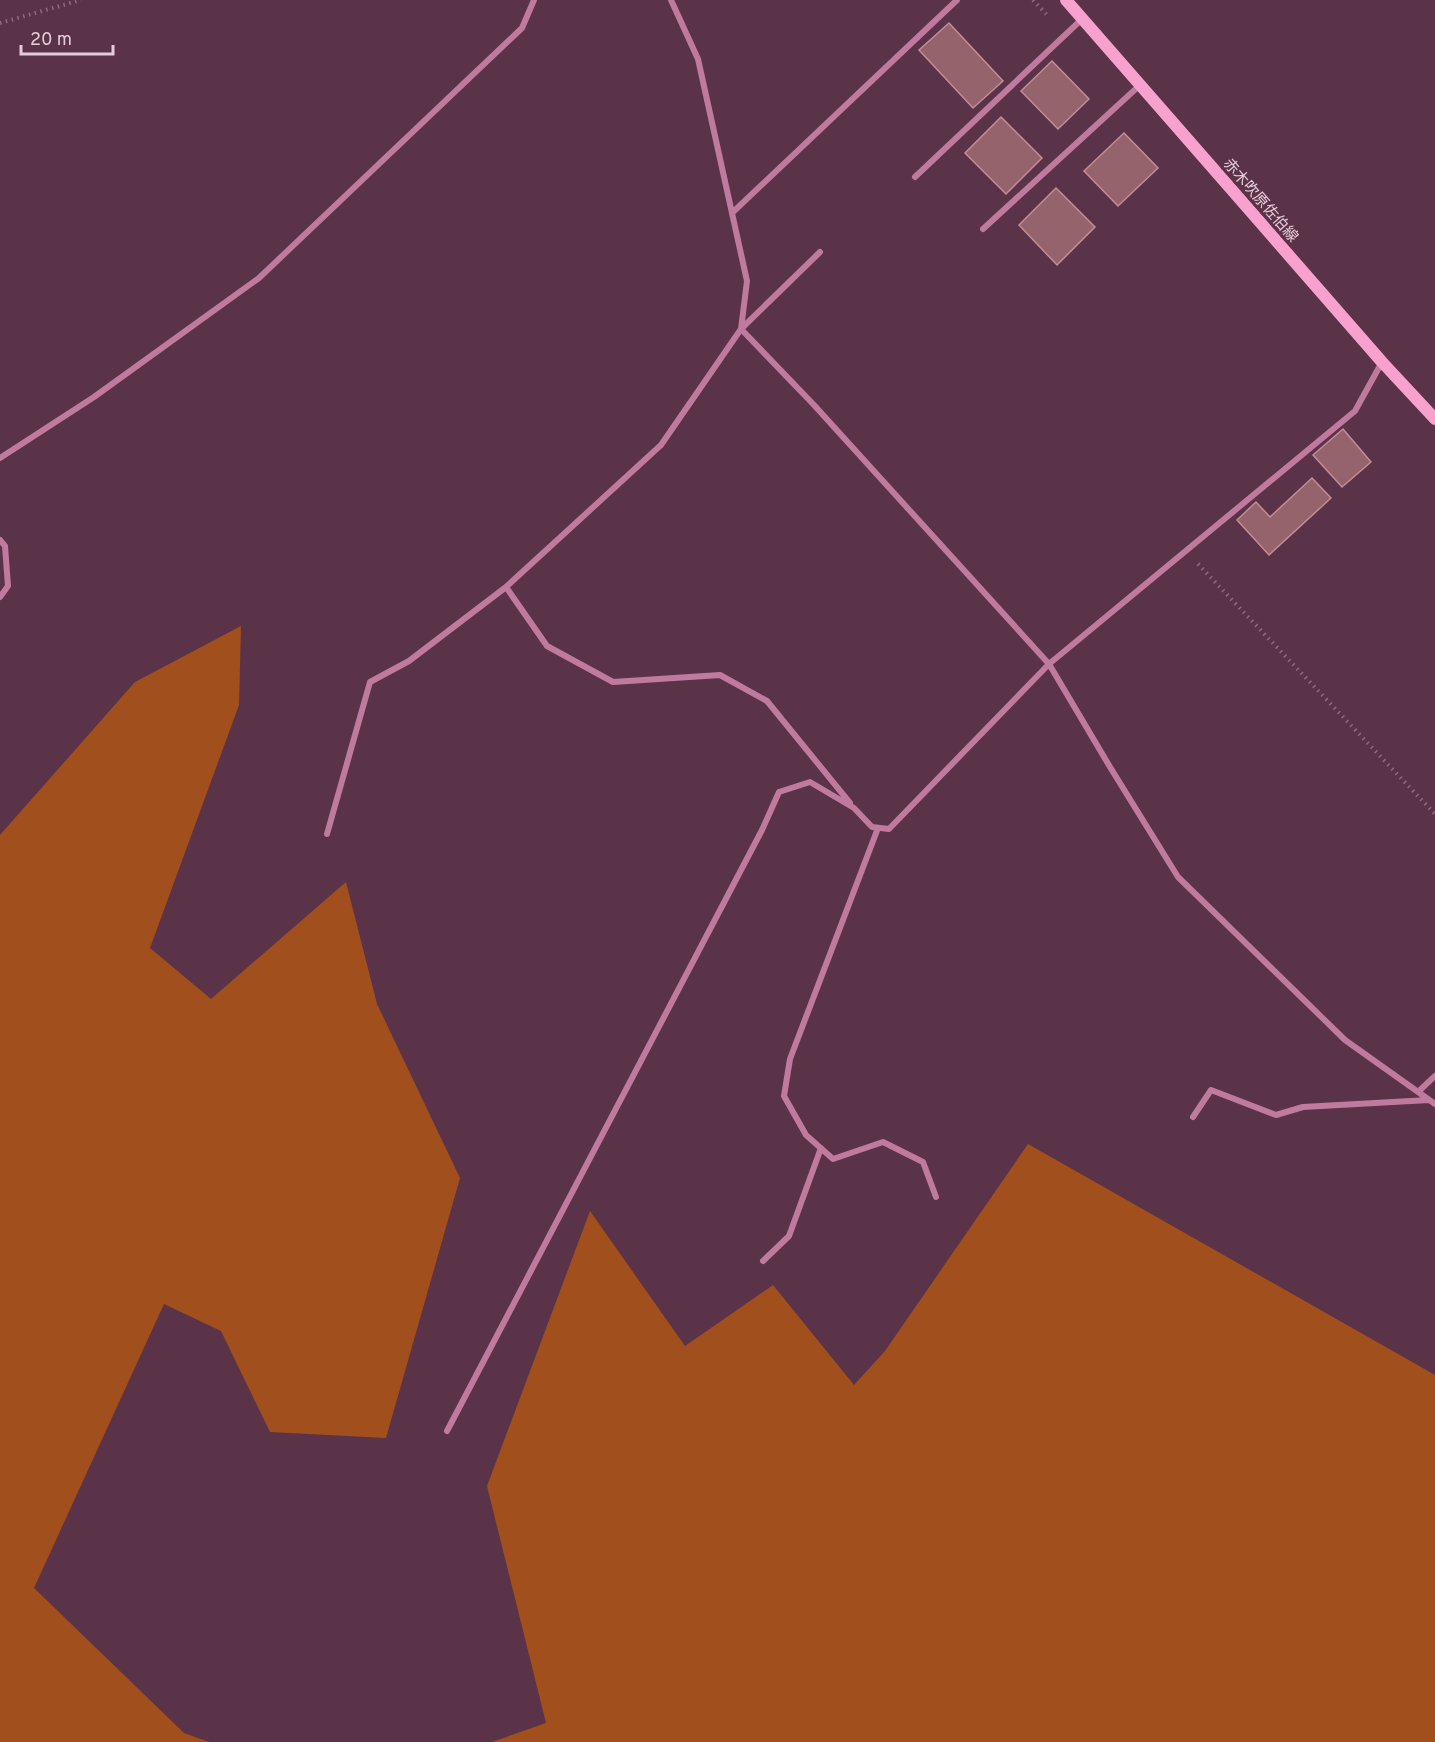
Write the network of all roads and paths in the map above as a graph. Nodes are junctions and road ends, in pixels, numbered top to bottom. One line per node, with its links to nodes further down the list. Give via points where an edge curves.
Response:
1 (81, 0): 7 (path)
2 (534, 0): 16 (street, via 522,28 259,278 94,397)
3 (671, 0): 10 (street, via 698,58)
4 (957, 0): 10 (street)
5 (1066, 0): 6 (main road, 赤木吹原佐伯線)
6 (1082, 18): 8 (main road, 赤木吹原佐伯線); 9 (street)
7 (0, 23)
8 (1140, 85): 11 (street); 14 (main road, 赤木吹原佐伯線)
9 (915, 177)
10 (732, 213): 13 (street, via 747,281)
11 (983, 229)
12 (820, 252): 13 (street)
13 (741, 329): 19 (street, via 661,445); 21 (street)
14 (1382, 362): 15 (main road, 赤木吹原佐伯線); 18 (street, via 1355,411)
15 (1435, 419)
16 (0, 458)
17 (0, 540): 20 (street, via 5,546 8,586)
18 (1186, 550): 21 (street); 23 (path)
19 (506, 587): 22 (street, via 547,646 613,682 720,675 767,701); 25 (street, via 410,661 370,682)
20 (0, 597)
21 (1048, 664): 24 (street, via 889,830); 27 (street, via 1178,877 1345,1040)
22 (854, 808): 24 (street, via 872,827); 33 (street, via 810,782 779,792)
23 (1435, 814)
24 (878, 828): 30 (street, via 790,1059 784,1096 806,1135)
25 (327, 834)
26 (1435, 1076): 27 (street)
27 (1418, 1092): 28 (street)
28 (1432, 1102): 29 (street, via 1303,1107 1276,1114 1211,1090)
29 (1193, 1117)
30 (820, 1148): 31 (street, via 833,1159 883,1142 923,1162); 32 (street, via 789,1236)
31 (936, 1197)
32 (763, 1262)
33 (447, 1431)

